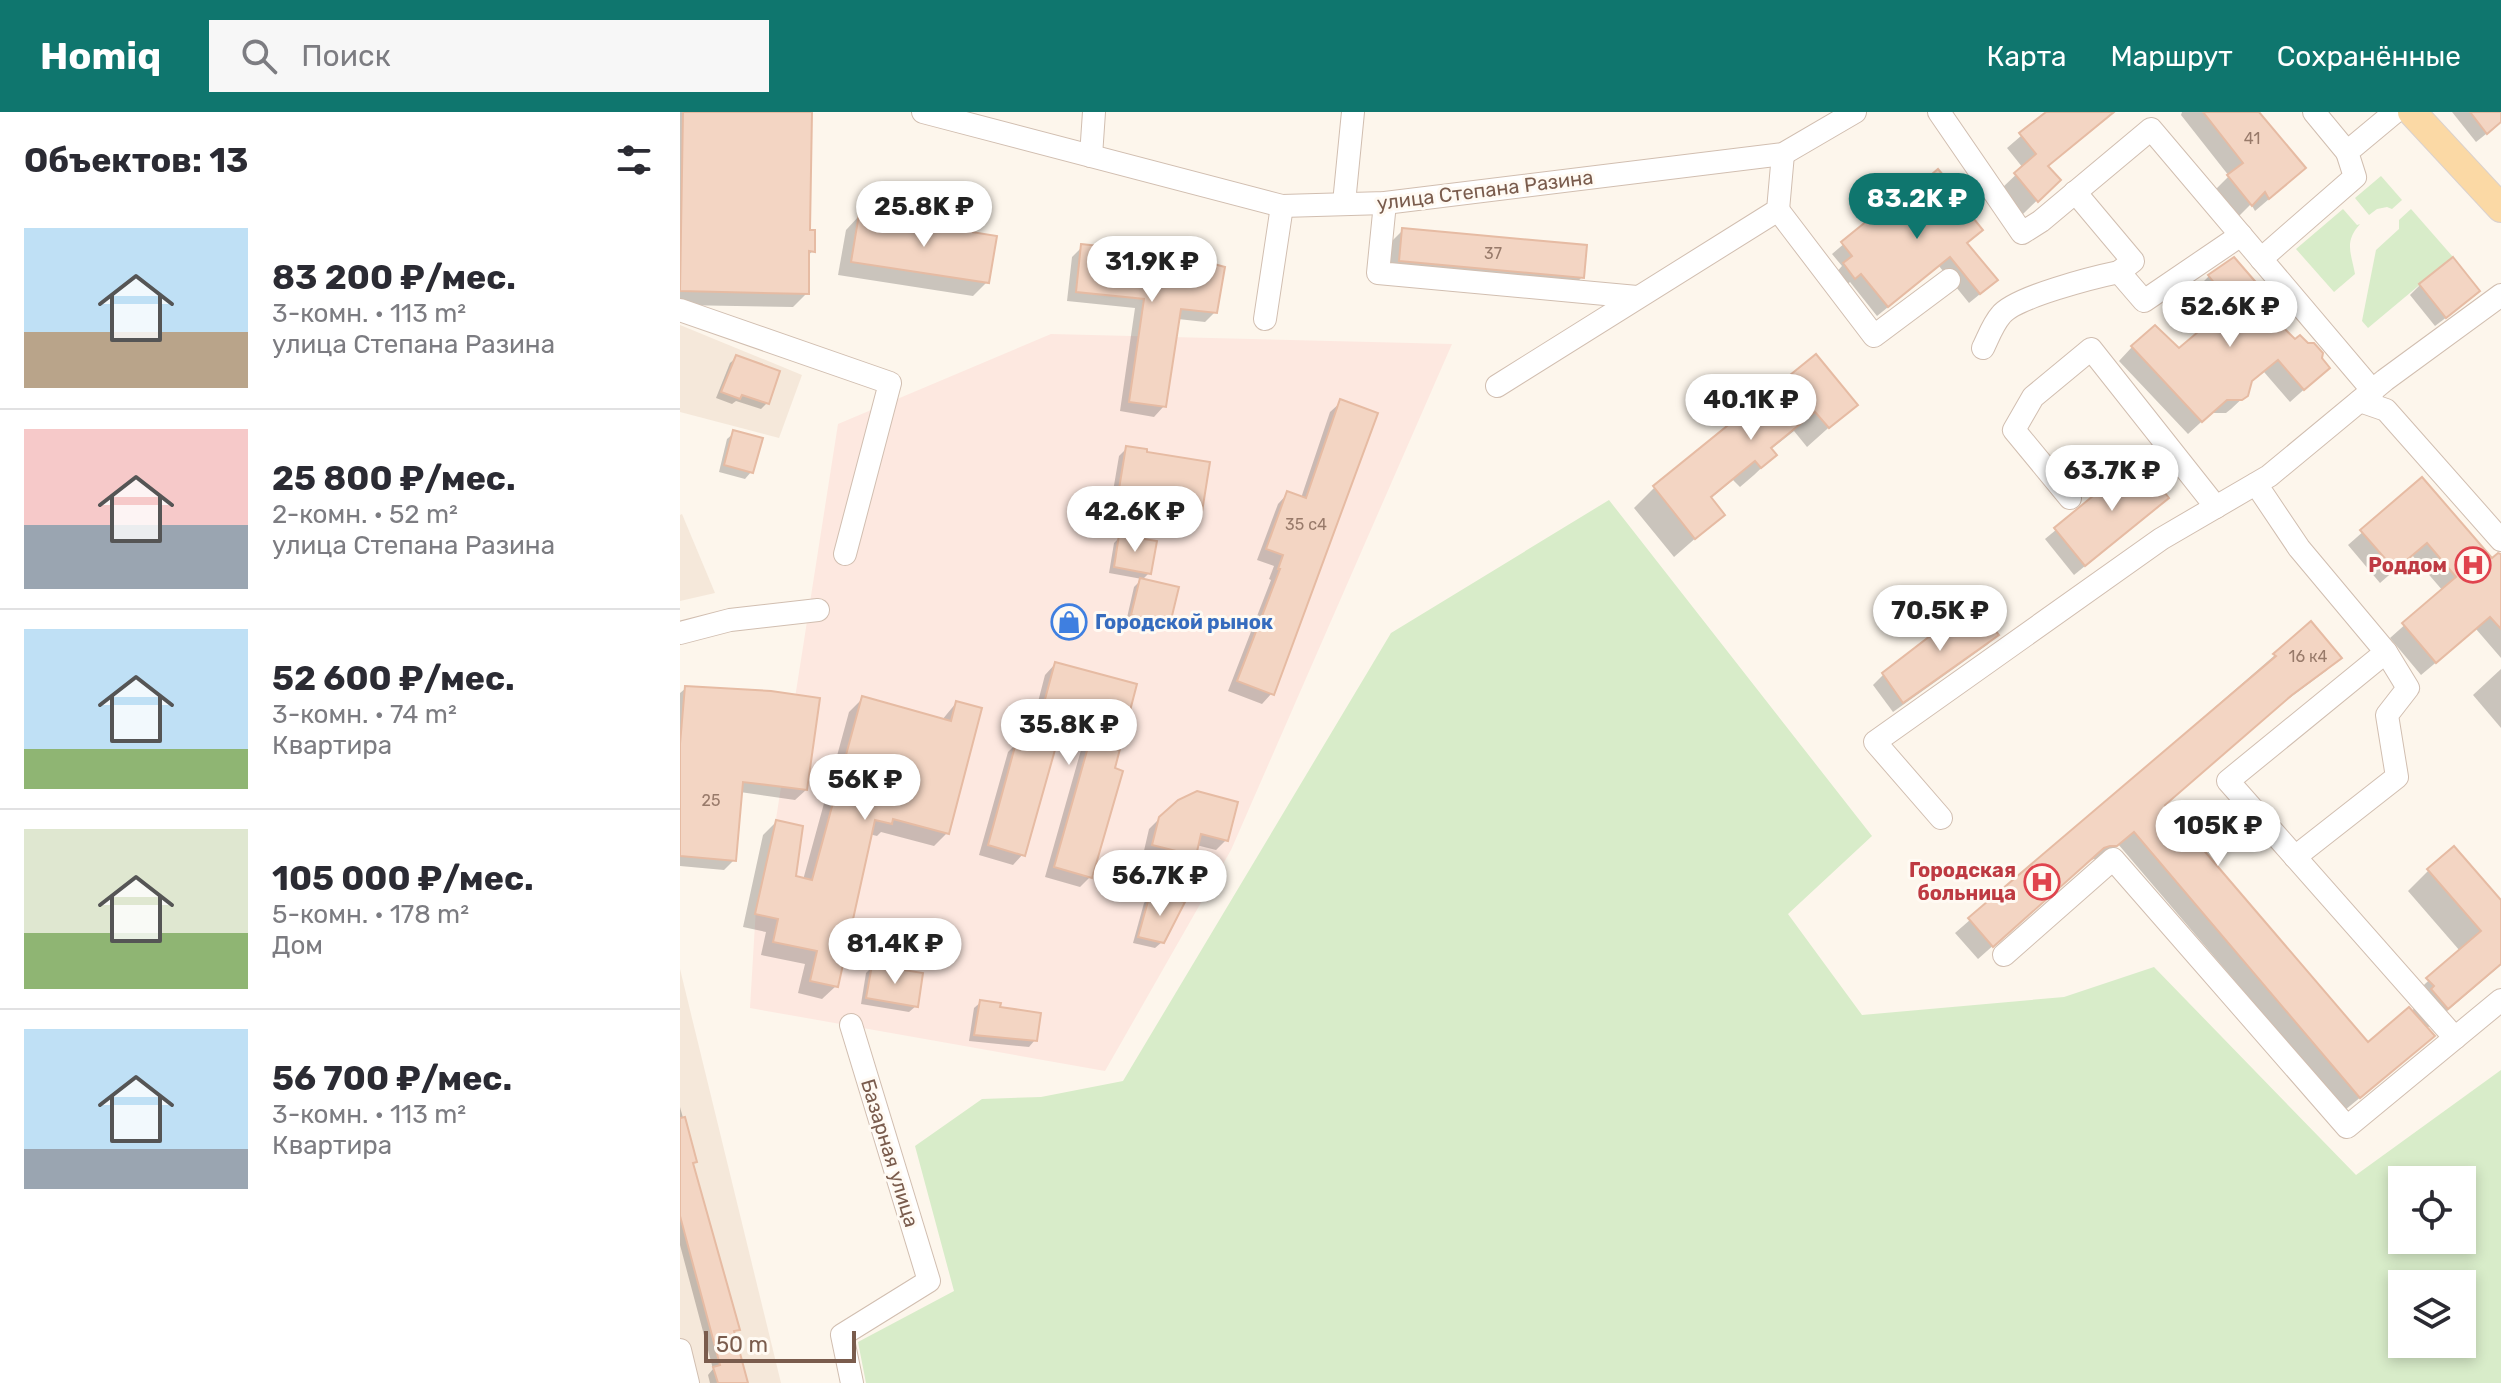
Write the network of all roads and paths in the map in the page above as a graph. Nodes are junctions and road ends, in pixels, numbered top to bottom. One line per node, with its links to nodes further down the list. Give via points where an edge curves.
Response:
1 (923, 112): 11 (street, улица Степана Разина)
2 (1094, 112): 11 (street)
3 (1353, 112): 13 (street)
4 (1855, 112): 10 (street, улица Степана Разина)
5 (1939, 112): 12 (street, via 2022,233)
6 (2314, 112): 9 (street)
7 (2395, 112): 9 (street)
8 (2412, 112): 16 (main road)
9 (2347, 152): 19 (street, via 2355,177)
10 (1783, 154): 14 (street, улица Степана Разина); 17 (street)
11 (1091, 156): 15 (street, улица Степана Разина)
12 (2075, 192): 18 (street, via 2151,129); 20 (street, via 2133,261)
13 (1344, 203): 14 (street, улица Степана Разина); 15 (street, улица Степана Разина)
14 (1385, 203): 23 (street, via 1378,273)
15 (1282, 206): 25 (street)
16 (2501, 208)
17 (1778, 210): 21 (street, via 1874,336); 23 (street)
18 (2241, 235): 19 (street); 20 (street, via 2144,301)
19 (2261, 259): 28 (street)
20 (2119, 272): 26 (street, via 2079,280 2019,303 2002,313)
21 (1949, 280)
22 (2501, 295): 28 (street)
23 (1637, 297): 27 (street)
24 (680, 310): 33 (street, via 890,383)
25 (1265, 319)
26 (1983, 348)
27 (1497, 386)
28 (2366, 396): 29 (street); 32 (street, via 2386,410)
29 (2256, 484): 31 (street); 36 (street, via 2299,548)
30 (2070, 498): 31 (street, via 2014,430 2033,397 2091,349)
31 (2216, 507): 37 (street, via 2161,539 1875,742)
32 (2501, 540)
33 (845, 554)
34 (818, 610): 35 (street, via 730,620)
35 (680, 633)
36 (2386, 652): 38 (street, via 2408,688 2387,715 2397,777); 38 (street, via 2228,781)
37 (1941, 818)
38 (2295, 857): 42 (street)
39 (2004, 955): 42 (street, via 2113,859 2347,1127)
40 (2501, 1000): 42 (street)
41 (851, 1025): 45 (street, Базарная улица, via 929,1281 842,1335)
42 (2455, 1038)
43 (680, 1350): 44 (street)
44 (688, 1383)
45 (852, 1383)

